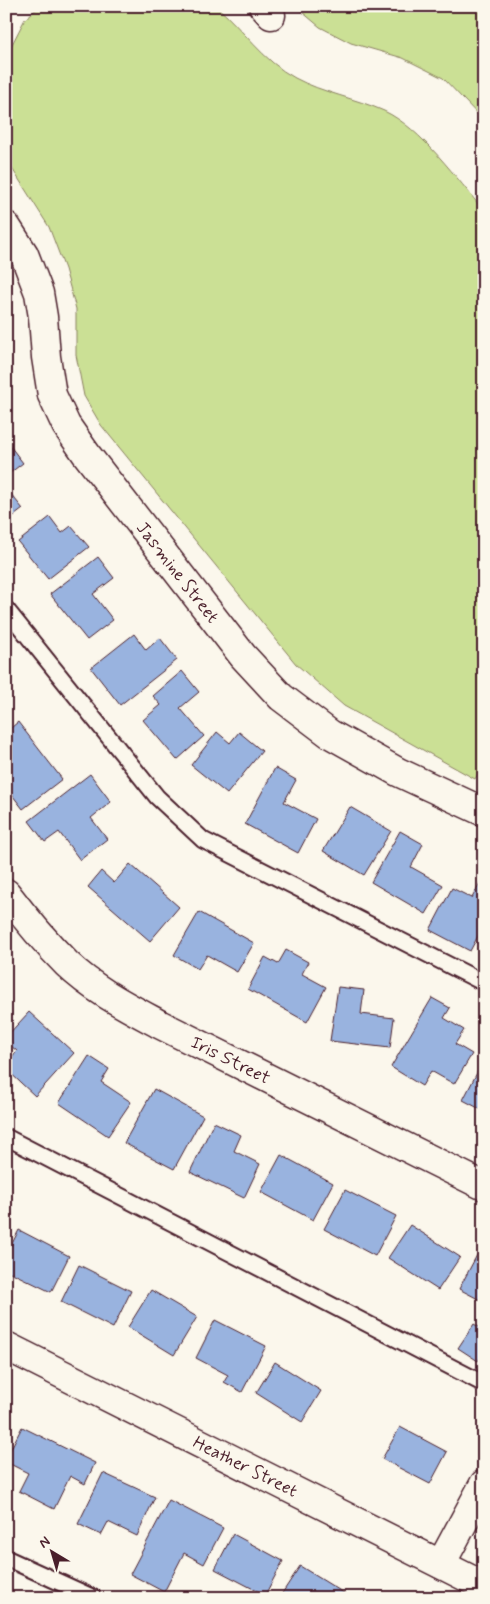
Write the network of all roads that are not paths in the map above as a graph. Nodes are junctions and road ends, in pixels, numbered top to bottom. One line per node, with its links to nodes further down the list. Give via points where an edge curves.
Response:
1 (6, 226): 3 (street, Jasmine Street, via 24,254 38,293 52,395 66,426 243,656 281,697 330,734 398,772)
2 (6, 609): 5 (lane, via 157,798 203,840)
3 (484, 812)
4 (6, 893): 7 (street, Iris Street, via 68,965 110,996 161,1025)
5 (484, 982)
6 (6, 1136): 9 (lane)
7 (484, 1186)
8 (7, 1347): 12 (street, Heather Street)
9 (484, 1384)
10 (484, 1484): 12 (street)
11 (6, 1558): 14 (lane)
12 (441, 1564): 13 (street, Heather Street)
13 (484, 1586)
14 (94, 1598)

